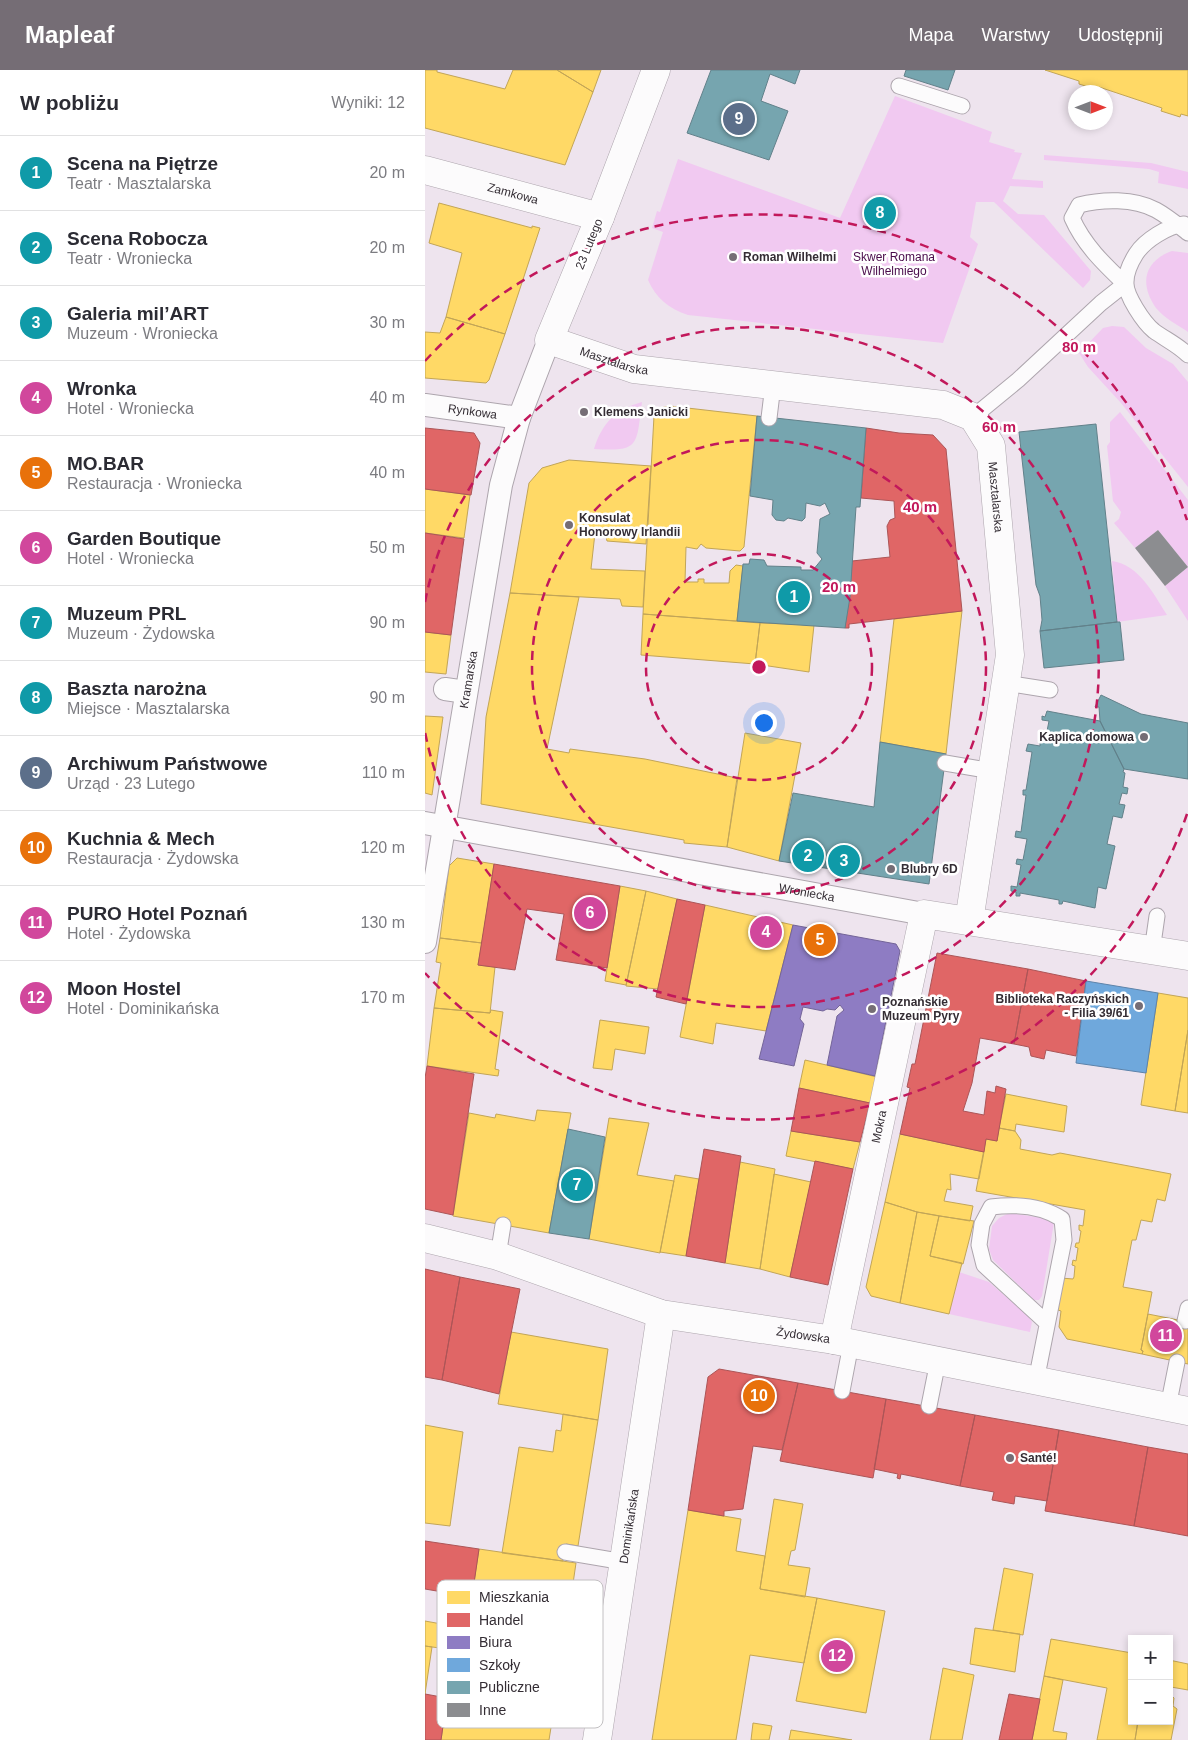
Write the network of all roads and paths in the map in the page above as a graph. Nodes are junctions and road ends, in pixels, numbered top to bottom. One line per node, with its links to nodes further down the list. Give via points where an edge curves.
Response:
1 (656, 70): 5 (street, 23 Lutego)
2 (899, 86): 3 (lane)
3 (961, 106)
4 (425, 170): 5 (street, Zamkowa)
5 (600, 217): 8 (street, 23 Lutego)
6 (1184, 227): 7 (lane, via 1155,237 1139,249 1130,264); 7 (lane, via 1136,203 1097,200 1079,205 1072,218 1079,233 1100,261)
7 (1125, 284): 9 (lane, via 1137,312 1152,330); 12 (lane)
8 (549, 340): 10 (street, Masztalarska, via 634,368); 13 (street, 23 Lutego)
9 (1188, 355)
10 (773, 385): 12 (street, Masztalarska, via 943,405); 14 (lane)
11 (425, 405): 13 (street, Rynkowa)
12 (973, 417): 15 (street, Masztalarska, via 991,446 1010,655)
13 (519, 418): 19 (street, Kramarska, via 455,690)
14 (769, 418)
15 (1006, 683): 16 (lane); 18 (street, Masztalarska)
16 (1050, 690)
17 (945, 763): 18 (lane)
18 (993, 771): 22 (street, Masztalarska)
19 (434, 825): 20 (street, Wroniecka); 23 (street, Kramarska)
20 (924, 914): 22 (street, Wroniecka); 31 (street, Mokra)
21 (1157, 916): 24 (lane)
22 (969, 921): 24 (street, Wroniecka)
23 (425, 942)
24 (1152, 951): 25 (street, Wroniecka)
25 (1188, 956)
26 (503, 1225): 28 (lane)
27 (425, 1238): 28 (street, Żydowska)
28 (497, 1256): 29 (street, Żydowska)
29 (661, 1314): 31 (street, Żydowska); 39 (street, Dominikańska)
30 (1047, 1323): 30 (lane, via 1064,1240 1062,1219 1051,1212 1010,1204 991,1207 982,1224 979,1245 984,1265); 34 (lane)
31 (842, 1342): 32 (street, Żydowska); 35 (lane)
32 (938, 1361): 34 (street, Żydowska); 36 (lane)
33 (1177, 1362): 37 (lane)
34 (1036, 1381): 37 (street, Żydowska)
35 (842, 1391)
36 (929, 1406)
37 (1178, 1409)
38 (565, 1552): 39 (lane)
39 (624, 1562): 40 (street, Dominikańska)
40 (605, 1684): 41 (street, Dominikańska)
41 (603, 1698)

